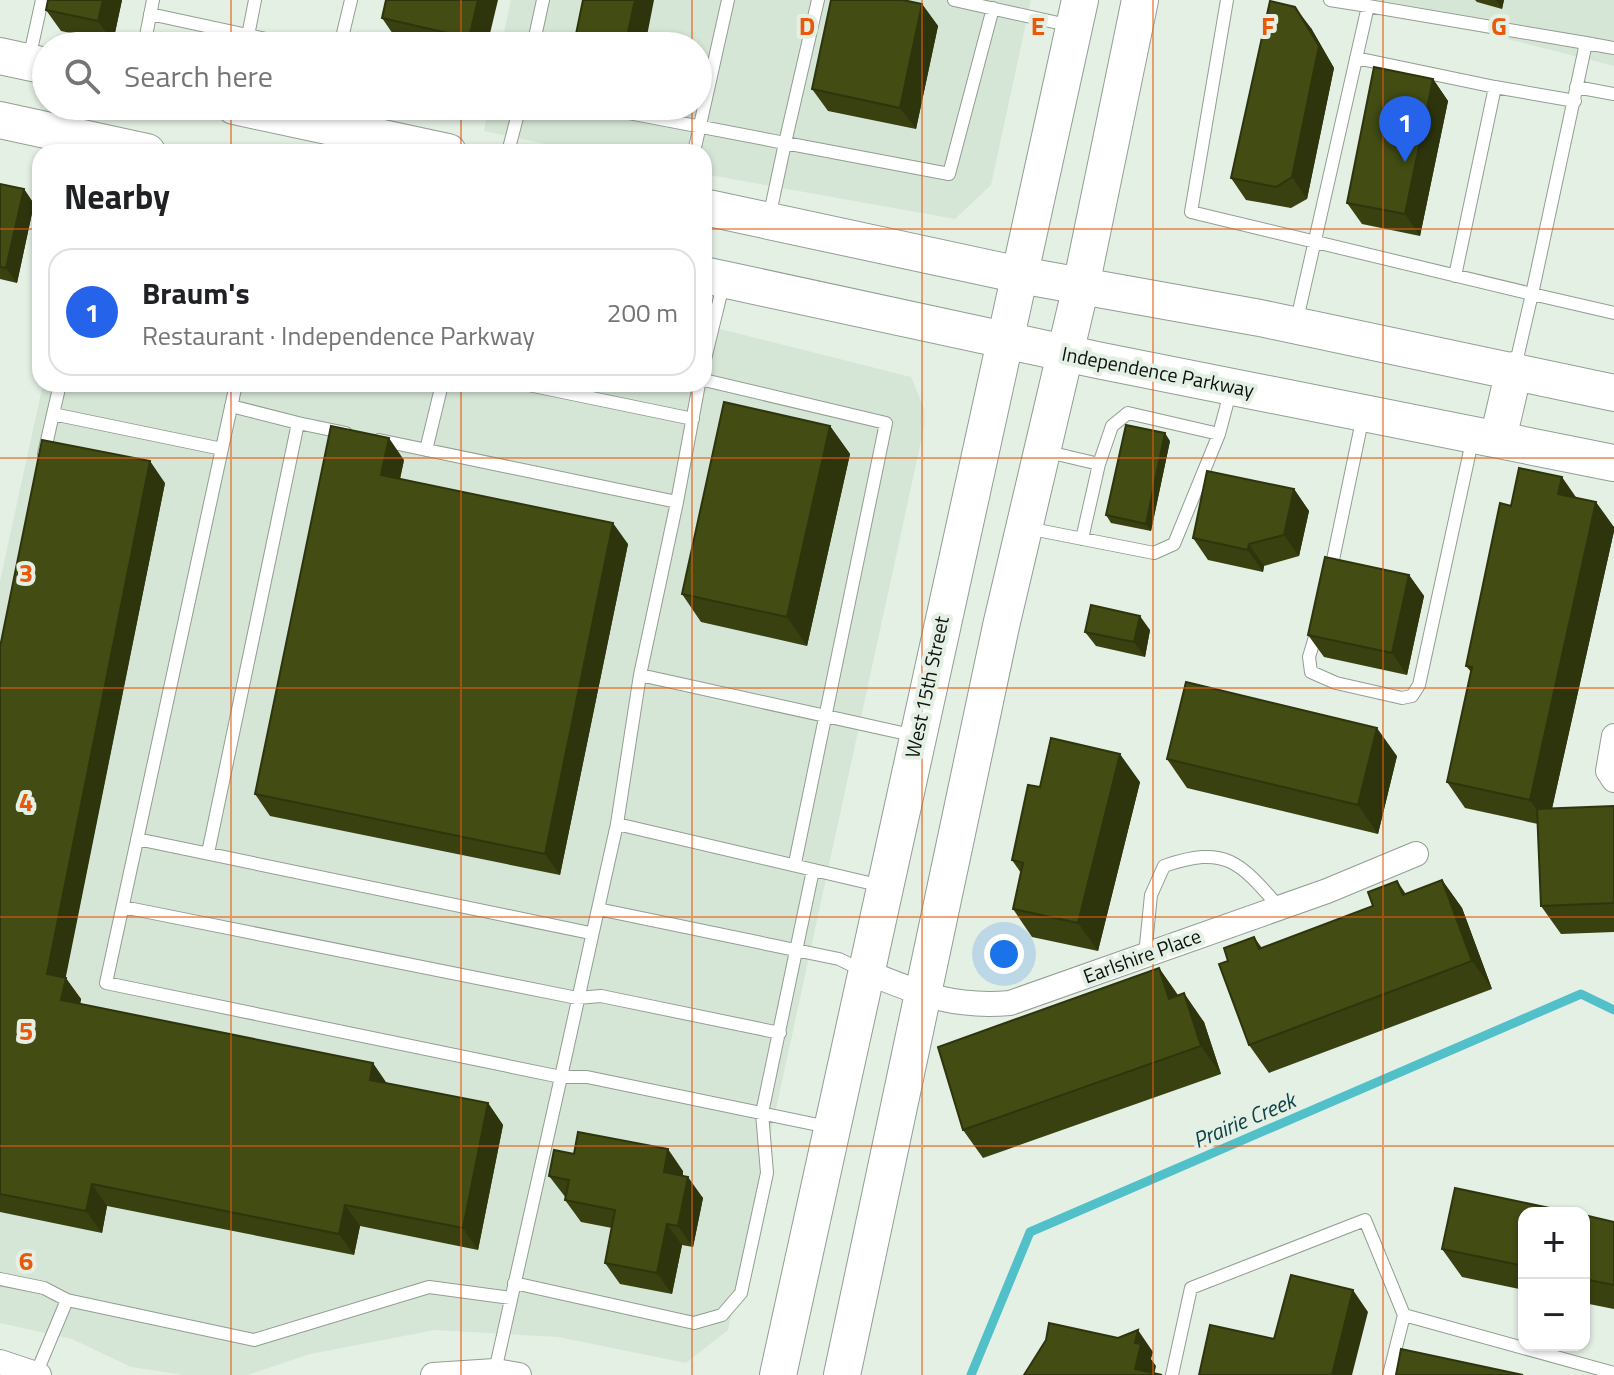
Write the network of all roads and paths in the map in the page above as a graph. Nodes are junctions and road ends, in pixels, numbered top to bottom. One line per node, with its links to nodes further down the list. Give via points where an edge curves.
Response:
1 (42, 0): 16 (lane)
2 (153, 0): 15 (lane)
3 (255, 0): 19 (lane)
4 (351, 0): 20 (lane)
5 (543, 0): 21 (lane)
6 (728, 0): 27 (lane)
7 (818, 0): 39 (lane)
8 (954, 0): 13 (lane)
9 (1140, 0): 50 (main road)
10 (1227, 0): 46 (lane, via 1191,212)
11 (1330, 0): 12 (lane)
12 (1368, 6): 23 (lane); 25 (lane)
13 (993, 8): 14 (lane); 39 (lane, via 949,174)
14 (1077, 13): 47 (main road, West 15th Street)
15 (150, 14): 17 (lane); 18 (lane)
16 (33, 32)
17 (147, 32)
18 (217, 32)
19 (249, 32)
20 (343, 32)
21 (536, 32)
22 (32, 36): 26 (lane)
23 (1586, 43): 24 (lane); 29 (lane)
24 (1614, 48)
25 (1356, 58): 28 (lane); 46 (lane)
26 (25, 61)
27 (712, 71)
28 (1495, 87): 31 (lane); 48 (lane)
29 (1576, 87): 30 (lane); 31 (lane)
30 (1614, 94)
31 (1575, 101): 51 (lane)
32 (0, 120): 40 (main road)
33 (282, 120): 38 (main road)
34 (516, 120): 42 (lane)
35 (660, 120): 37 (lane)
36 (701, 120): 37 (lane)
37 (699, 128): 39 (lane); 43 (lane)
38 (313, 129): 41 (main road)
39 (785, 143): 45 (lane)
40 (110, 144)
41 (401, 144)
42 (510, 144)
43 (696, 144)
44 (712, 209): 45 (main road)
45 (768, 221): 47 (main road)
46 (1315, 243): 48 (lane); 53 (lane)
47 (1020, 275): 50 (main road); 54 (main road, West 15th Street)
48 (1455, 276): 51 (lane)
49 (714, 278): 54 (main road, Independence Parkway)
50 (1081, 286): 53 (main road); 55 (main road)
51 (1532, 294): 52 (lane); 56 (lane)
52 (1614, 313)
53 (1296, 325): 56 (main road)
54 (1004, 340): 55 (main road, Independence Parkway); 87 (main road, West 15th Street)
55 (1065, 353): 58 (main road, Independence Parkway); 76 (main road)
56 (1514, 370): 64 (main road); 72 (main road)
57 (712, 384): 86 (lane, via 886,423)
58 (1231, 387): 66 (main road, Independence Parkway); 70 (lane)
59 (58, 392): 67 (lane)
60 (234, 392): 65 (lane)
61 (440, 392): 75 (lane)
62 (563, 392): 68 (lane)
63 (700, 392): 68 (lane)
64 (1614, 393)
65 (231, 406): 69 (lane); 74 (lane)
66 (1364, 413): 72 (main road, Independence Parkway); 83 (lane)
67 (53, 414): 74 (lane); 79 (lane)
68 (693, 419): 80 (lane)
69 (298, 423): 71 (lane); 92 (lane)
70 (1219, 434): 78 (lane, via 1128,413 1112,426); 82 (lane, via 1174,544 1154,553)
71 (355, 435)
72 (1486, 437): 77 (main road, Independence Parkway); 84 (lane, via 1412,696 1336,683 1311,672 1309,657)
73 (369, 438): 75 (lane)
74 (222, 449): 91 (lane)
75 (426, 450): 80 (lane)
76 (1041, 450): 78 (lane); 81 (main road)
77 (1614, 463)
78 (1099, 464): 82 (lane)
79 (40, 473)
80 (677, 502): 85 (lane)
81 (1024, 527): 82 (lane); 104 (main road)
82 (1082, 539)
83 (1328, 584)
84 (1322, 616)
85 (640, 675): 86 (lane); 90 (lane)
86 (825, 717): 87 (lane); 94 (lane)
87 (916, 736): 96 (main road, West 15th Street)
88 (1614, 736): 89 (street, via 1608,771)
89 (1614, 780)
90 (617, 824): 94 (lane); 99 (lane)
91 (137, 839): 92 (lane); 97 (lane)
92 (208, 853): 100 (lane)
93 (1416, 854): 98 (street, Earlshire Place)
94 (795, 863): 95 (lane)
95 (813, 870): 96 (lane); 101 (lane)
96 (883, 886): 103 (main road, West 15th Street)
97 (123, 907): 105 (lane); 107 (lane, via 106,983)
98 (1279, 907): 102 (street, Earlshire Place); 102 (lane, via 1252,876 1225,858 1196,855 1164,866 1151,895)
99 (598, 909): 100 (lane); 101 (lane)
100 (590, 933): 105 (lane)
101 (796, 951): 103 (lane, via 839,959); 106 (lane)
102 (1145, 955): 104 (street, Earlshire Place, via 1010,1003 969,1006)
103 (864, 971): 104 (street, Earlshire Place); 109 (main road, West 15th Street)
104 (925, 996): 121 (main road)
105 (577, 998): 106 (lane, via 601,996); 107 (lane)
106 (780, 1033): 108 (lane)
107 (561, 1077): 108 (lane, via 587,1077); 111 (lane)
108 (762, 1113): 109 (lane); 111 (lane, via 767,1173 741,1293 722,1315 694,1323)
109 (831, 1127): 120 (main road, West 15th Street)
110 (0, 1279): 113 (lane, via 44,1288)
111 (514, 1283): 112 (lane)
112 (511, 1298): 113 (lane, via 429,1287 254,1340); 116 (lane)
113 (67, 1300): 118 (lane)
114 (1404, 1315): 117 (lane); 122 (lane, via 1365,1220 1191,1288); 123 (lane)
115 (0, 1362): 118 (street)
116 (507, 1373): 119 (street)
117 (1614, 1373)
118 (37, 1374)
119 (433, 1375)
120 (778, 1375)
121 (842, 1375)
122 (1172, 1375)
123 (1389, 1375)

